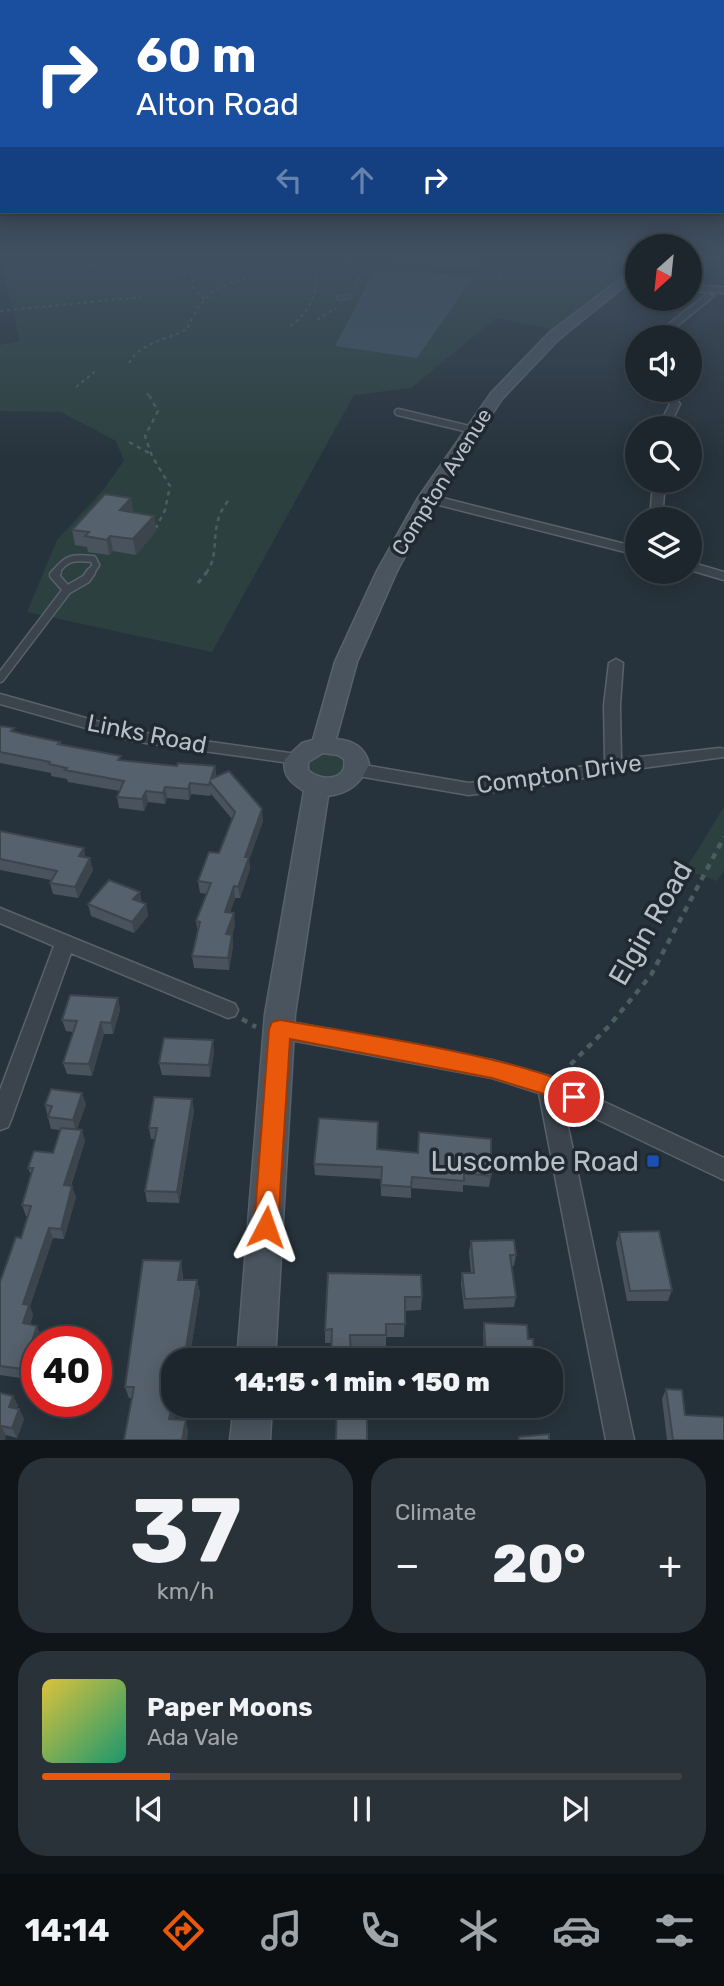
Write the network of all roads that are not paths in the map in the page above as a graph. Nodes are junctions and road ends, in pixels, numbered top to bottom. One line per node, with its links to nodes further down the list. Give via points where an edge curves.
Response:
1 (571, 323): 3 (street, Compton Avenue, via 496,396)
2 (398, 412): 3 (lane)
3 (473, 430): 4 (street, Compton Avenue)
4 (427, 498): 5 (street); 12 (street, Compton Avenue, via 387,571 346,662)
5 (625, 548)
6 (702, 570): 7 (street)
7 (724, 576)
8 (67, 590): 8 (lane, via 54,575 61,565 72,557 93,559 93,572); 10 (lane)
9 (615, 663): 15 (street)
10 (0, 678)
11 (0, 699): 14 (street, Links Road, via 132,736)
12 (323, 745): 14 (street, via 310,748); 16 (street, via 352,752)
13 (720, 753): 15 (street, Compton Drive)
14 (297, 759): 17 (street, via 301,779)
15 (613, 766): 16 (street, Compton Drive, via 469,789)
16 (358, 770): 17 (street, via 345,783)
17 (317, 786): 21 (street)
18 (0, 915): 19 (street)
19 (65, 941): 20 (street); 23 (street)
20 (228, 1010)
21 (280, 1029): 22 (street, via 492,1069); 25 (street)
22 (549, 1086): 24 (street); 28 (street)
23 (0, 1120)
24 (724, 1169)
25 (257, 1348)
26 (252, 1418): 27 (street)
27 (250, 1440)
28 (620, 1440)

